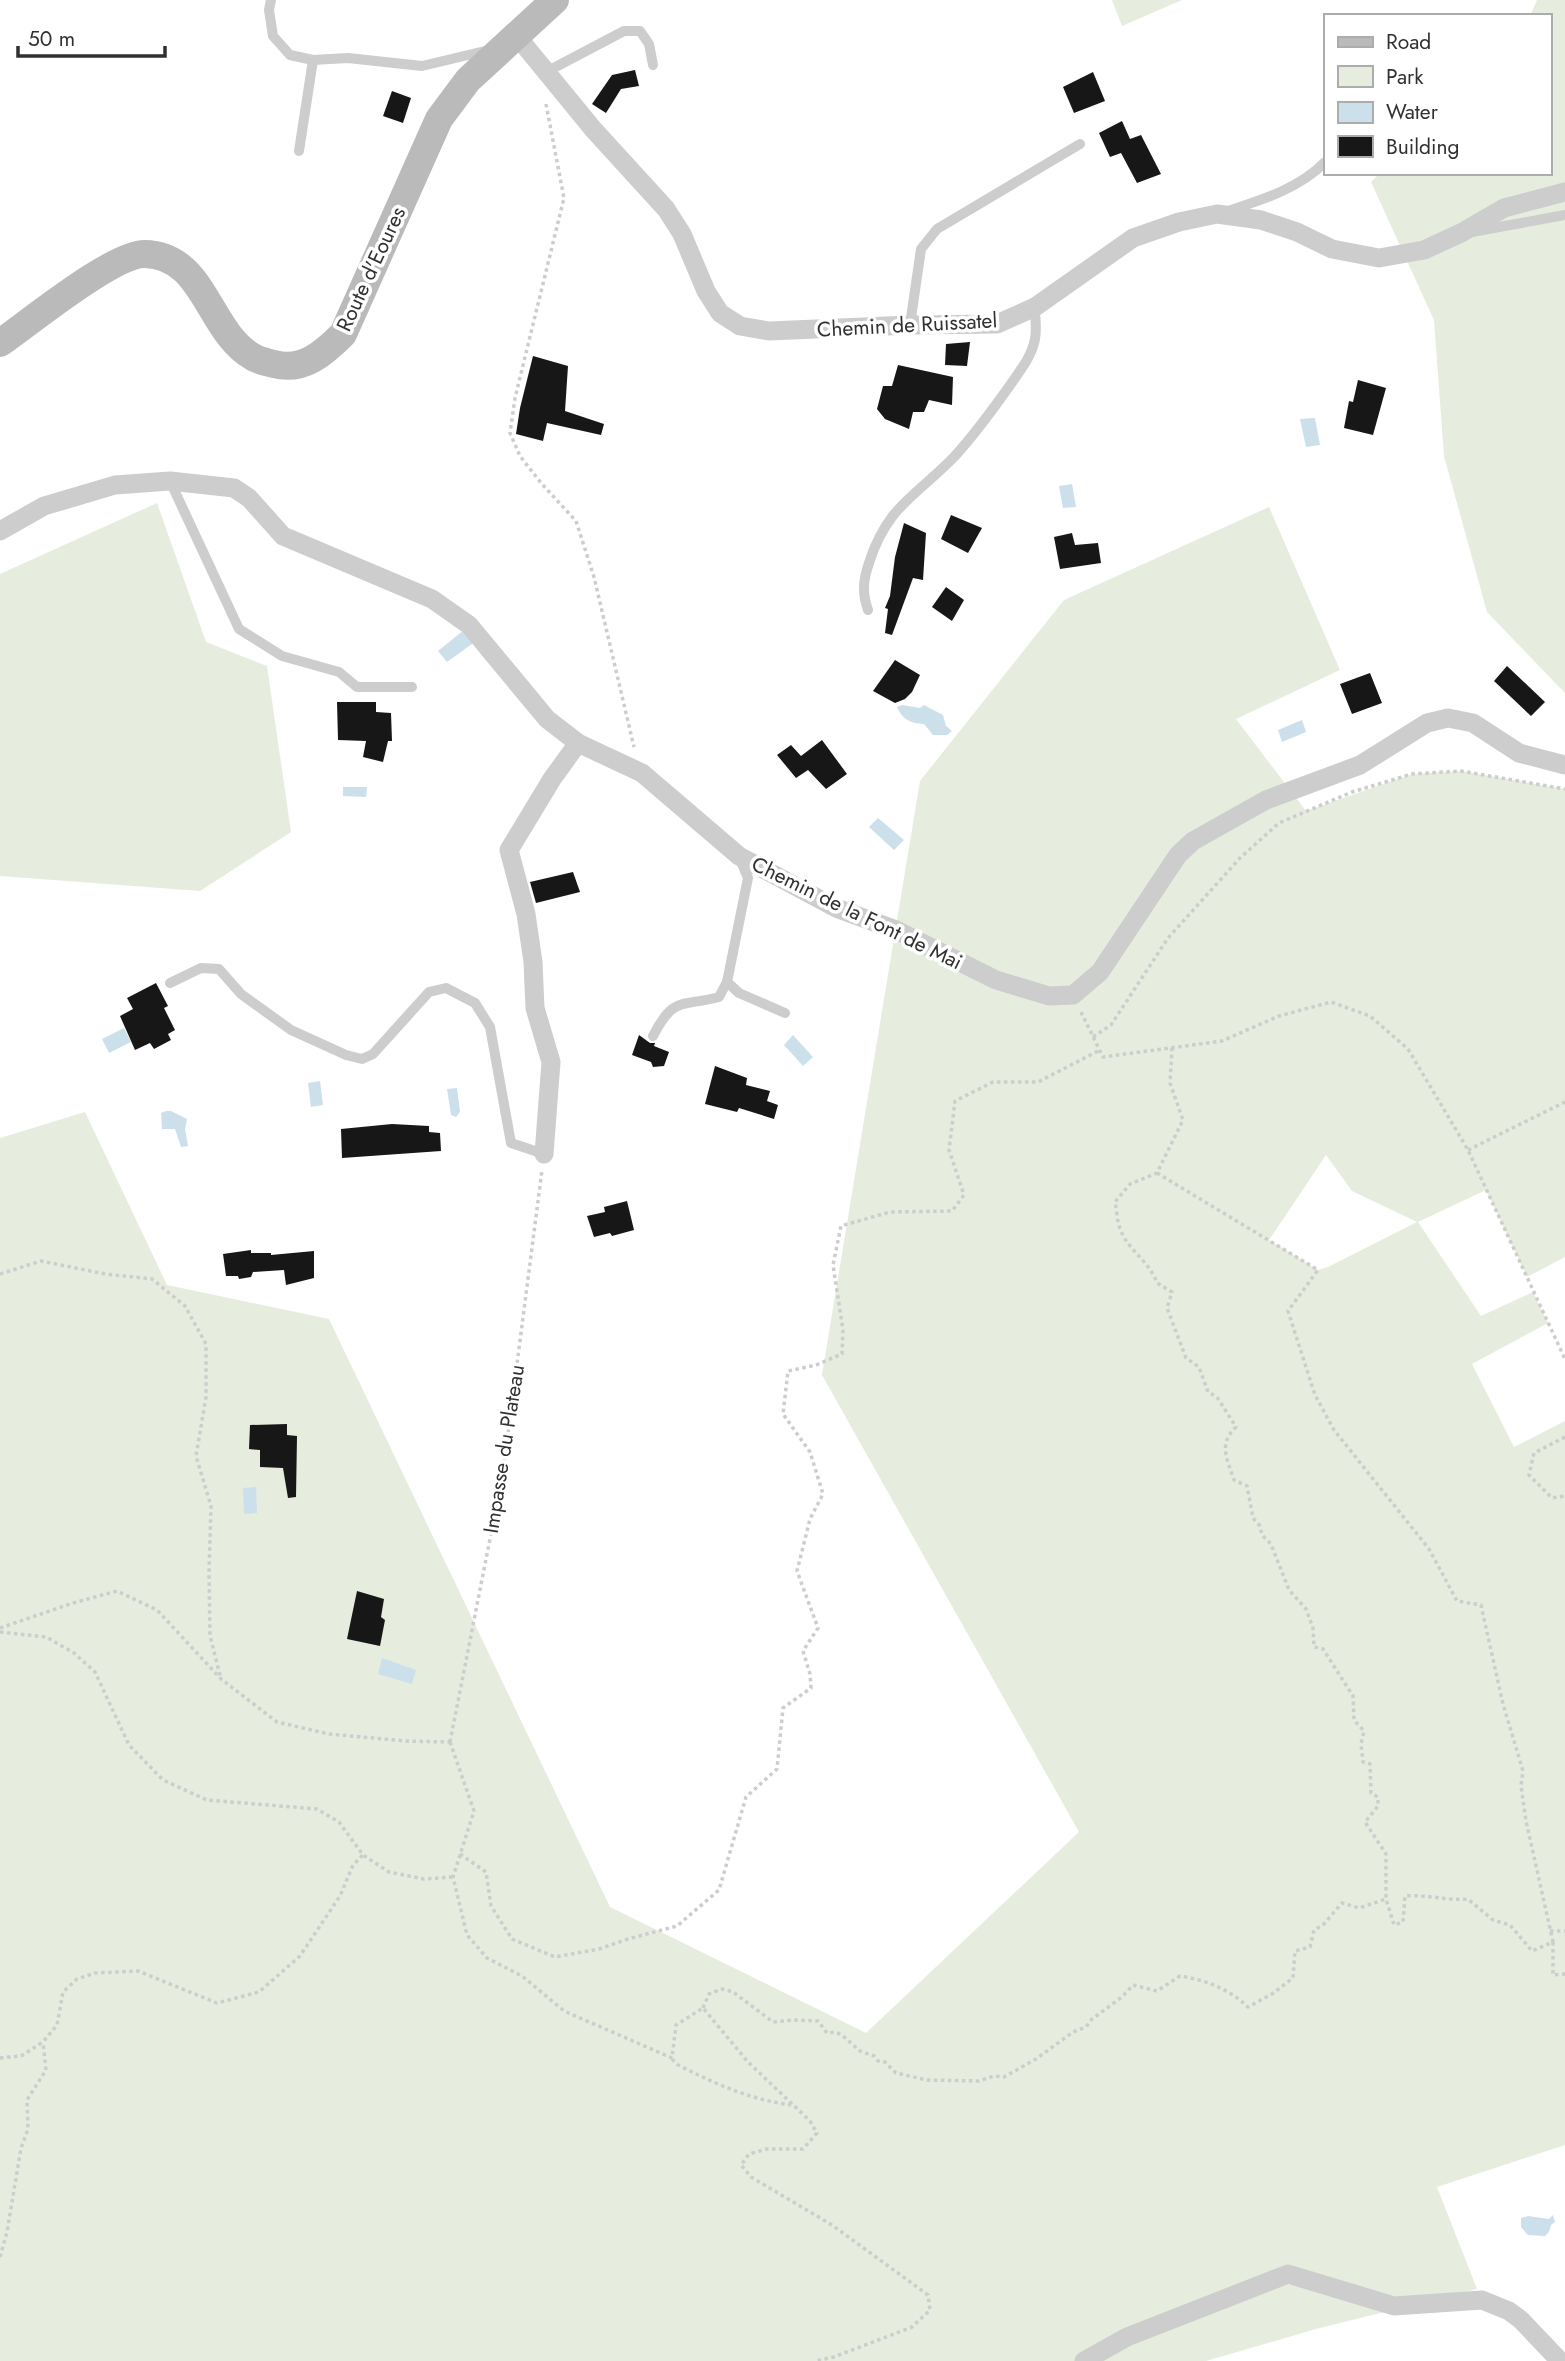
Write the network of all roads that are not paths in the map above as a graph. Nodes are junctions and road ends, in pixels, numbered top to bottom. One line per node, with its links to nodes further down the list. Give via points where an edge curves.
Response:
1 (271, 0): 4 (lane, via 273,36 290,55)
2 (555, 0): 3 (street, Route d'Eoures)
3 (509, 41): 4 (lane, via 422,66 348,58); 6 (street, Chemin de Ruissatel); 16 (street, Route d'Eoures, via 468,80 439,119 343,334 323,354 303,364 278,365 253,358 231,338 191,276 171,259 144,254 122,260 88,281)
4 (313, 60): 8 (lane)
5 (653, 65): 6 (lane, via 649,44 640,32 624,31)
6 (546, 72): 15 (street, Chemin de Ruissatel, via 666,209 720,313 740,326 769,331)
7 (1080, 144): 15 (lane, via 937,229 921,249)
8 (299, 151)
9 (1324, 163): 11 (lane, via 1313,174 1262,200)
10 (1565, 192): 13 (street, Chemin de Ruissatel, via 1504,208)
11 (1217, 214): 13 (street, Chemin de Ruissatel, via 1261,220 1332,249 1379,258 1424,250); 14 (street, Chemin de Ruissatel, via 1133,238)
12 (1565, 215): 13 (lane)
13 (1461, 233)
14 (1035, 307): 15 (street, Chemin de Ruissatel, via 997,324); 19 (lane, via 1036,335 1030,355 983,425 898,507 881,532 864,577)
15 (911, 325)
16 (0, 343)
17 (170, 481): 18 (street, Chemin de la Font de Mai, via 116,485 44,506); 20 (lane, via 239,629 282,656 339,672 357,687); 21 (street, Chemin de la Font de Mai, via 234,488 250,498 283,536 432,599 469,625 547,719)
18 (0, 531)
19 (868, 610)
20 (412, 687)
21 (578, 743): 23 (street, Chemin de la Font de Mai, via 642,773); 28 (street, via 509,849 526,914 535,1008 551,1062)
22 (1565, 765): 23 (street, Chemin de la Font de Mai, via 1519,753 1473,723 1448,718 1427,723 1360,765 1266,800 1194,841 1178,855 1100,972 1073,995 1049,996 996,980 896,930 836,908)
23 (738, 856): 24 (lane, via 748,878)
24 (727, 982): 26 (lane, via 739,993); 27 (lane, via 719,997 675,1006)
25 (170, 983): 28 (lane, via 201,968 219,969 241,994 291,1030 362,1059 373,1054 429,992 446,988 475,1003 490,1027 511,1143)
26 (785, 1013)
27 (653, 1036)
28 (544, 1154)
29 (1084, 2361): 30 (street, via 1127,2337 1288,2274 1394,2306 1482,2300 1521,2320)
30 (1560, 2361)

